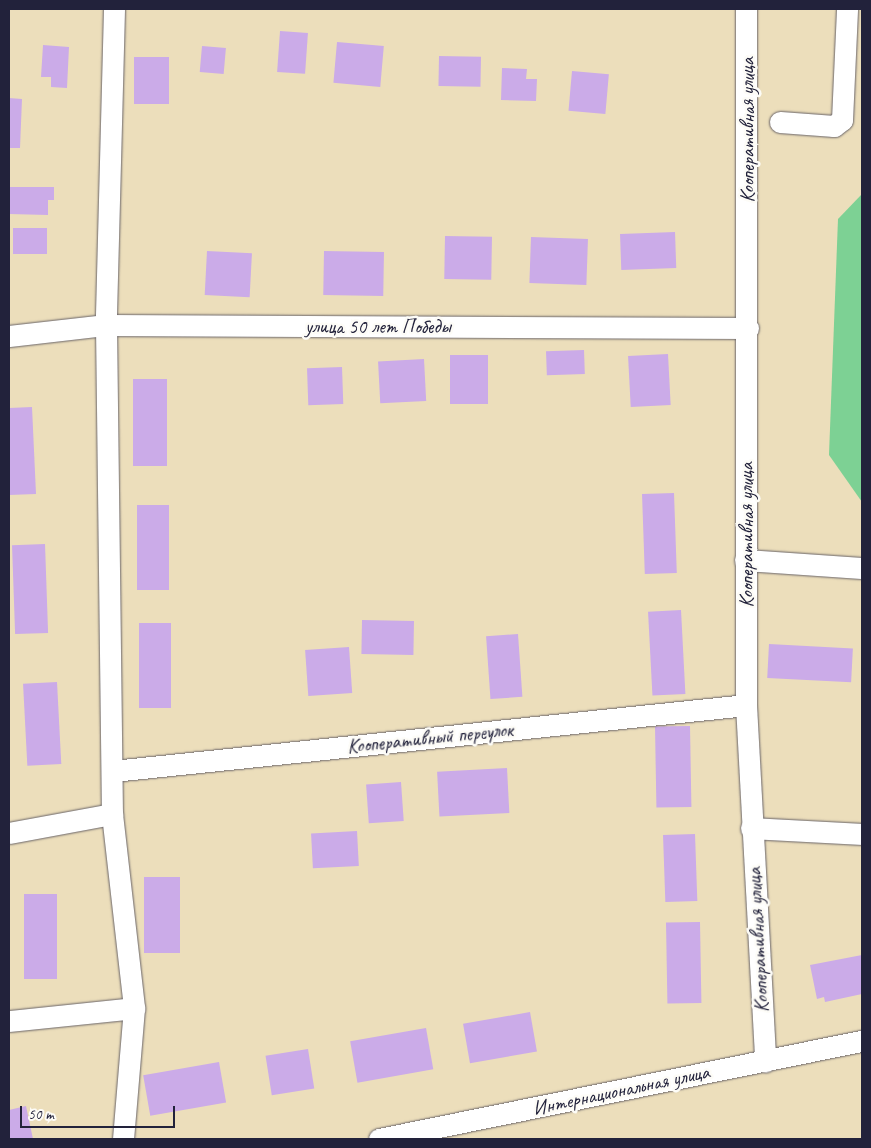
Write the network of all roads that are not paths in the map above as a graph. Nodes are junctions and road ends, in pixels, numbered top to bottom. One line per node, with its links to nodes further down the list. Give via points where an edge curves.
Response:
1 (114, 9): 5 (street)
2 (746, 9): 6 (street, Кооперативная улица)
3 (847, 9): 4 (street, via 842,120 834,126)
4 (780, 122)
5 (106, 325): 6 (street, улица 50 лет Победы); 7 (street, улица 50 лет Победы); 11 (street)
6 (748, 328): 8 (street, Кооперативная улица)
7 (9, 336)
8 (745, 560): 9 (street); 10 (street, Кооперативная улица)
9 (862, 568)
10 (746, 705): 11 (street, Кооперативный переулок); 13 (street, Кооперативная улица)
11 (113, 771): 12 (street)
12 (112, 814): 14 (street); 16 (street)
13 (751, 828): 15 (street); 19 (street, Кооперативная улица)
14 (9, 833)
15 (862, 834)
16 (134, 1008): 17 (street); 20 (street)
17 (9, 1021)
18 (862, 1041): 19 (street, Интернациональная улица)
19 (764, 1061): 21 (street, Интернациональная улица)
20 (123, 1139)
21 (379, 1139)

